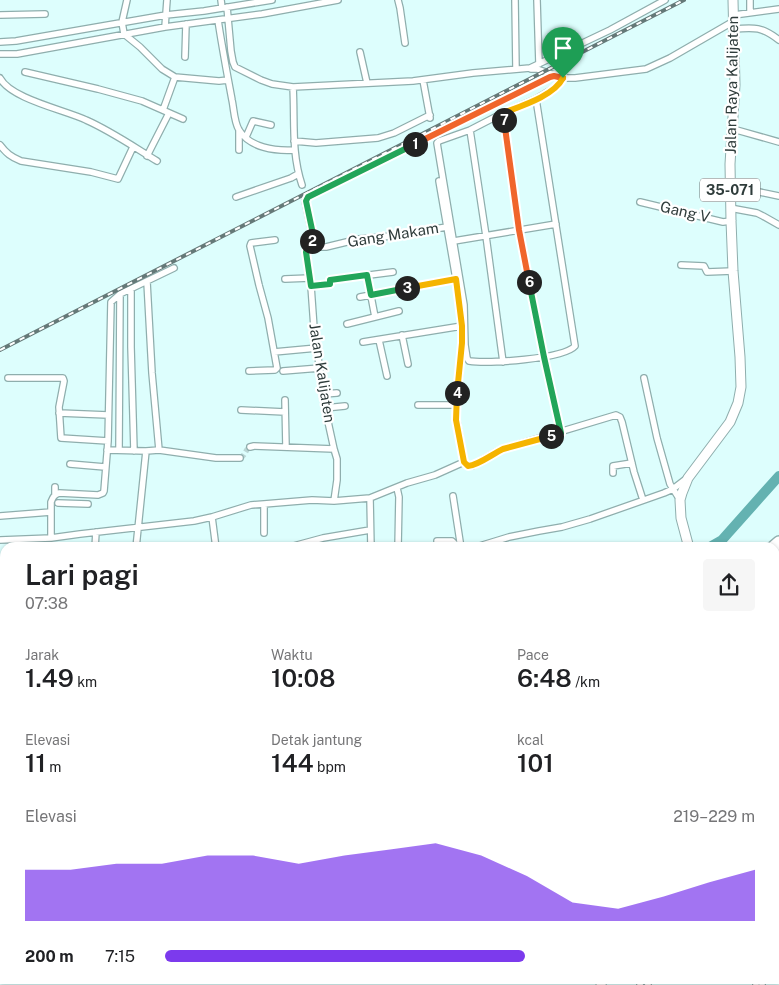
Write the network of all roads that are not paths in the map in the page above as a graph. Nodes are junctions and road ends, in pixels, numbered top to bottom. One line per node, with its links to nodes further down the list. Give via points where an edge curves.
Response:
1 (127, 0): 24 (street)
2 (167, 0): 19 (street)
3 (221, 0): 14 (street)
4 (272, 0): 12 (street)
5 (338, 0): 16 (street)
6 (398, 0): 28 (street)
7 (515, 0): 35 (street)
8 (537, 0): 33 (street)
9 (665, 0): 33 (street)
10 (733, 0): 21 (main road, Jalan Raya Kalijaten / 35-071)
11 (750, 0): 15 (street)
12 (260, 3): 14 (street); 16 (street)
13 (779, 10): 15 (street)
14 (226, 12): 16 (street); 19 (street); 20 (street); 31 (street)
15 (750, 12): 21 (street)
16 (262, 13)
17 (45, 14): 18 (street)
18 (0, 15)
19 (166, 16): 23 (street); 24 (street)
20 (218, 20): 22 (street); 31 (street)
21 (734, 22): 25 (street, via 763,30); 40 (street, via 646,69); 50 (main road, Jalan Raya Kalijaten / 35-071)
22 (186, 24): 23 (street); 32 (street)
23 (165, 26): 24 (street)
24 (123, 28): 27 (street); 27 (street); 38 (street, via 162,69)
25 (779, 40)
26 (0, 42): 27 (street)
27 (46, 42): 30 (street, via 17,54)
28 (405, 43)
29 (360, 52): 43 (street)
30 (0, 54)
31 (228, 55): 34 (street); 34 (street, via 233,62)
32 (185, 57)
33 (539, 64): 35 (street)
34 (230, 68): 41 (street); 44 (street)
35 (516, 69): 37 (street, via 537,69); 42 (street)
36 (25, 72): 46 (street, via 142,101)
37 (554, 76): 40 (street); 54 (street)
38 (175, 77): 41 (street); 46 (street)
39 (0, 78): 57 (street, via 12,91 86,120)
40 (563, 78): 45 (street, via 556,87)
41 (228, 80): 51 (street)
42 (423, 80): 43 (street); 58 (street, via 430,117 378,138)
43 (367, 83): 44 (street)
44 (288, 86): 58 (street, via 294,111)
45 (536, 100): 47 (street); 70 (street)
46 (166, 111): 48 (street); 60 (street)
47 (503, 113): 52 (street); 73 (street)
48 (183, 119)
49 (272, 125): 53 (street, via 253,121)
50 (733, 129): 55 (street); 64 (main road, Jalan Raya Kalijaten / 35-071)
51 (240, 130): 53 (street); 59 (street)
52 (470, 130): 74 (street); 76 (street, via 438,143)
53 (247, 135): 58 (street, via 258,146)
54 (432, 136): 72 (street); 77 (street, Jalan Kalijaten, via 308,197 313,237)
55 (779, 142)
56 (0, 145): 57 (street, via 21,161 118,179)
57 (133, 147): 60 (street)
58 (292, 147): 62 (street)
59 (239, 150)
60 (147, 156): 61 (street)
61 (157, 161)
62 (294, 176): 63 (street); 66 (street)
63 (302, 184)
64 (730, 186): 65 (street); 68 (main road, Jalan Raya Kalijaten / 35-071)
65 (779, 196)
66 (236, 197)
67 (640, 202): 69 (street, Gang V, via 723,222)
68 (730, 208): 69 (main road, Jalan Raya Kalijaten / 35-071); 71 (street, via 757,213)
69 (731, 221): 80 (main road, Jalan Raya Kalijaten / 35-071)
70 (556, 224): 73 (street); 101 (street, via 575,346)
71 (779, 225)
72 (447, 227): 77 (street, Gang Makam); 85 (street)
73 (519, 230): 74 (street); 101 (street)
74 (486, 236): 76 (street); 102 (street)
75 (275, 240): 100 (street, via 251,243 250,246)
76 (454, 241): 102 (street, via 465,311 467,358 469,361)
77 (310, 247): 83 (street, Jalan Kalijaten, via 306,252)
78 (681, 265): 80 (street, via 704,266 708,272)
79 (174, 268): 86 (street)
80 (733, 271): 137 (main road, Jalan Raya Kalijaten / 35-071, via 741,379 738,403 730,422)
81 (393, 272): 82 (street)
82 (367, 275): 87 (street); 90 (street)
83 (310, 278): 84 (street); 87 (street, Jalan Kalijaten)
84 (285, 279)
85 (456, 279): 90 (street); 95 (street)
86 (146, 282): 88 (street); 129 (street)
87 (311, 286): 99 (street, Jalan Kalijaten)
88 (131, 289): 89 (street); 128 (street)
89 (120, 294): 120 (street, via 111,302); 127 (street)
90 (371, 295): 91 (street); 93 (street)
91 (360, 297)
92 (399, 311): 93 (street)
93 (375, 317): 94 (street)
94 (347, 324)
95 (462, 326): 96 (street); 114 (street)
96 (402, 335): 97 (street); 103 (street)
97 (379, 340): 98 (street); 107 (street)
98 (363, 342)
99 (317, 348): 100 (street); 104 (street, Jalan Kalijaten)
100 (274, 352): 105 (street, via 276,370)
101 (544, 357): 102 (street); 121 (street)
102 (503, 362)
103 (408, 364)
104 (320, 368): 106 (street); 111 (street, Jalan Kalijaten)
105 (249, 371)
106 (283, 371)
107 (387, 376)
108 (8, 378): 119 (street, via 63,378)
109 (644, 378): 140 (street, via 657,438)
110 (338, 393): 111 (street)
111 (324, 394): 116 (street, Jalan Kalijaten)
112 (285, 400): 118 (street)
113 (418, 405): 114 (street)
114 (456, 405): 132 (street)
115 (345, 406): 116 (street)
116 (326, 408): 125 (street, Jalan Kalijaten)
117 (241, 410): 118 (street)
118 (285, 412): 124 (street)
119 (59, 413): 120 (street); 122 (street, via 61,438)
120 (108, 415): 122 (street)
121 (561, 433): 132 (street, via 503,449 472,466); 133 (street, via 618,416)
122 (108, 441): 126 (street)
123 (250, 447): 124 (street)
124 (286, 447): 125 (street)
125 (334, 449): 147 (street, Jalan Kalijaten, via 337,459)
126 (107, 450): 127 (street); 135 (street)
127 (119, 450): 128 (street)
128 (134, 450): 130 (street)
129 (159, 450): 130 (street); 131 (street)
130 (146, 451): 154 (street)
131 (240, 458)
132 (464, 462): 139 (street)
133 (632, 463): 136 (street, via 613,466); 145 (street)
134 (70, 464): 135 (street)
135 (105, 467): 141 (street, via 103,493)
136 (614, 473)
137 (688, 478): 140 (street); 146 (main road, 35-071)
138 (55, 487): 142 (street)
139 (399, 487): 144 (street); 168 (street)
140 (673, 489): 145 (street); 146 (street)
141 (64, 493): 142 (street); 148 (street)
142 (55, 495): 151 (street)
143 (453, 496): 170 (street)
144 (370, 498): 147 (street); 155 (street)
145 (644, 500): 161 (street, via 562,528)
146 (680, 500): 172 (main road, 35-071)
147 (334, 501): 150 (street)
148 (58, 503): 149 (street); 151 (street)
149 (88, 504)
150 (264, 504): 153 (street); 157 (street)
151 (51, 509): 152 (street); 158 (street)
152 (0, 516)
153 (212, 517): 154 (street); 165 (street)
154 (137, 528): 156 (street); 164 (street)
155 (370, 530): 166 (street); 167 (street)
156 (96, 532): 158 (street); 163 (street)
157 (264, 533)
158 (51, 538): 160 (street)
159 (0, 540): 160 (street)
160 (16, 540)
161 (501, 540): 171 (street)
162 (437, 541): 169 (street)
163 (95, 542)
164 (136, 542)
165 (215, 542)
166 (308, 542)
167 (371, 542)
168 (398, 542)
169 (453, 542)
170 (459, 542)
171 (494, 542)
172 (688, 542)

